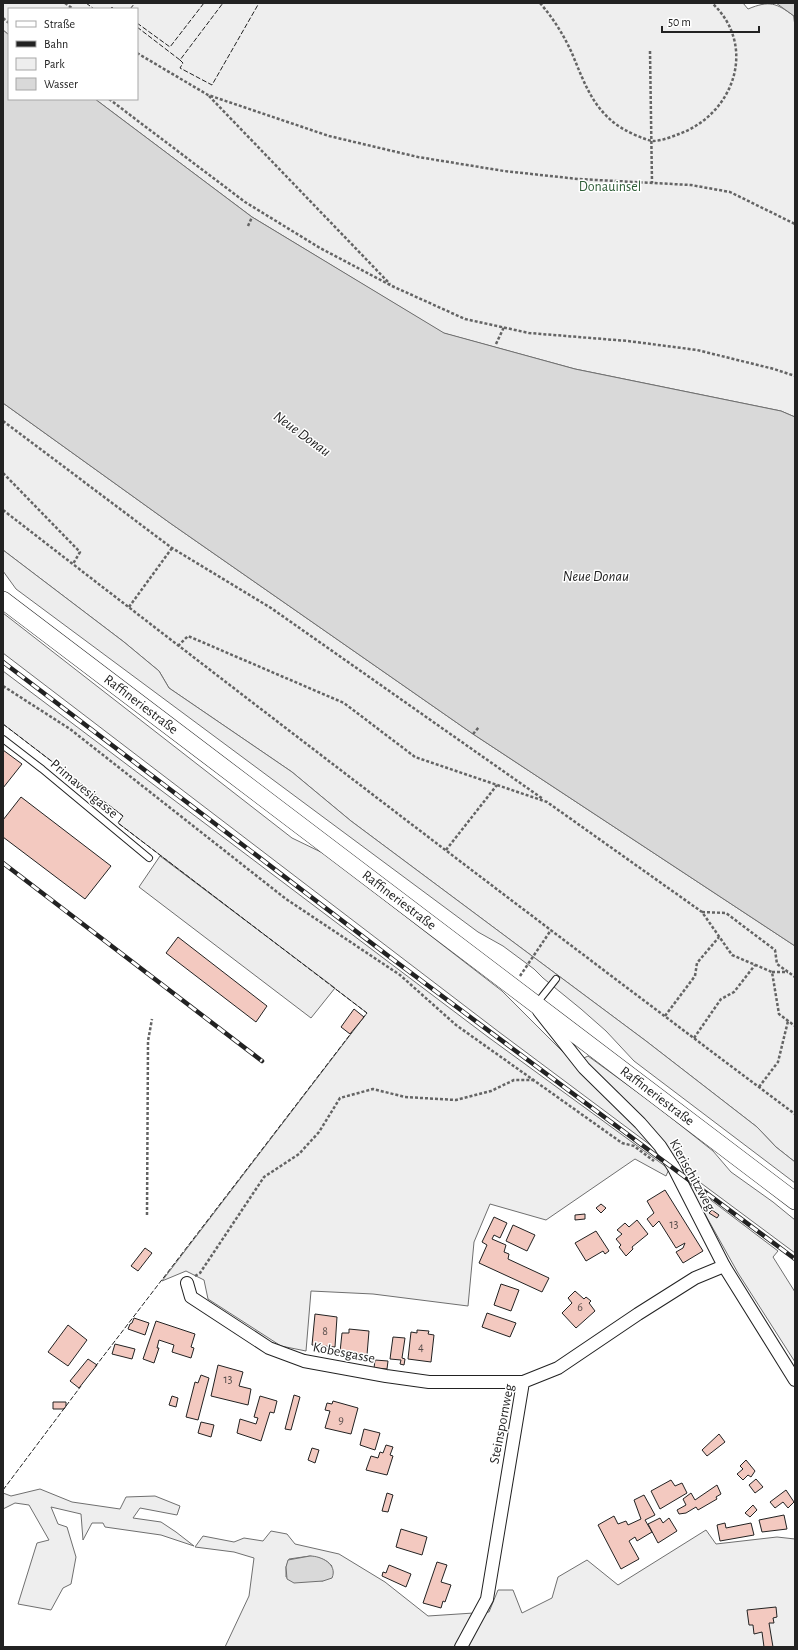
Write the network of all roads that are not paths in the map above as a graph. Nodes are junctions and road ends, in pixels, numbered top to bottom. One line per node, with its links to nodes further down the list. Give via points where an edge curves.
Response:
1 (3, 600): 5 (main road, Raffineriestraße)
2 (3, 739): 3 (lane, Primavesigasse)
3 (149, 858)
4 (556, 979): 5 (lane)
5 (535, 1005): 6 (main road, Raffineriestraße); 7 (street, Kierischitzweg, via 584,1068 660,1146)
6 (795, 1201)
7 (724, 1266): 9 (street, Kierischitzweg); 10 (street, Steinspornweg, via 695,1278 558,1368)
8 (187, 1283): 10 (street, Kobesgasse, via 191,1297 269,1348 304,1361 429,1382)
9 (795, 1380)
10 (523, 1382): 11 (street, Steinspornweg, via 486,1599)
11 (461, 1647)

